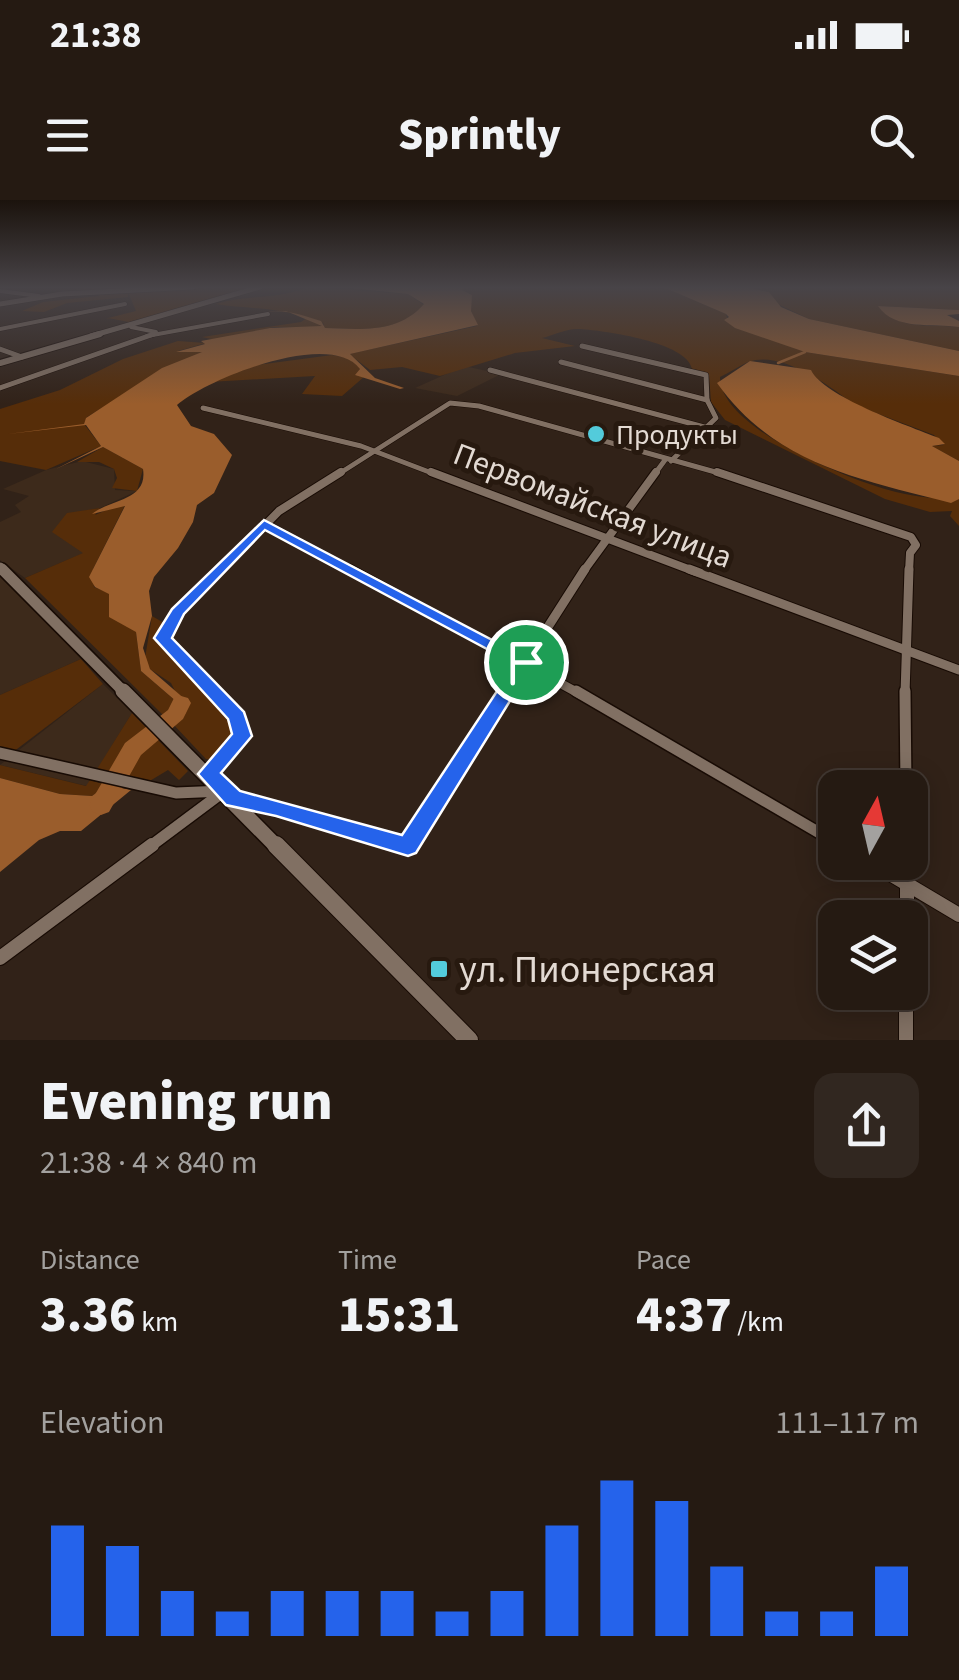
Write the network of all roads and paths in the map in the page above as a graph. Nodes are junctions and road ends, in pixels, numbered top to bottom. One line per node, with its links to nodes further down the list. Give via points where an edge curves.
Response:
1 (194, 326): 3 (street)
2 (130, 327): 3 (street); 6 (street)
3 (159, 332): 11 (street)
4 (582, 346): 10 (street)
5 (0, 349): 6 (street)
6 (22, 357): 8 (street)
7 (561, 362): 12 (street)
8 (0, 363)
9 (490, 370): 14 (street)
10 (700, 372): 12 (street, via 706,376)
11 (0, 388)
12 (706, 400): 14 (street, via 716,418)
13 (203, 408): 15 (street, Первомайская улица)
14 (708, 428): 16 (street)
15 (370, 450): 16 (street, via 450,402); 17 (street); 18 (street, Первомайская улица)
16 (668, 460): 18 (street); 20 (street, via 911,537 916,545)
17 (264, 524): 21 (street); 25 (street, via 164,632 164,642 242,729 238,743)
18 (606, 536): 20 (street, Первомайская улица); 21 (street)
19 (0, 567): 25 (street)
20 (904, 648): 22 (street, Первомайская улица); 24 (street)
21 (526, 662): 26 (street, via 408,846); 27 (street)
22 (959, 670)
23 (0, 753): 26 (street, via 176,793)
24 (906, 770)
25 (208, 774): 26 (street)
26 (229, 795): 33 (street); 35 (street)
27 (818, 832)
28 (900, 880): 30 (street)
29 (907, 880): 30 (street)
30 (907, 884): 31 (street); 32 (street)
31 (907, 900)
32 (959, 915)
33 (0, 958)
34 (906, 1010): 36 (street)
35 (468, 1040)
36 (906, 1040)

